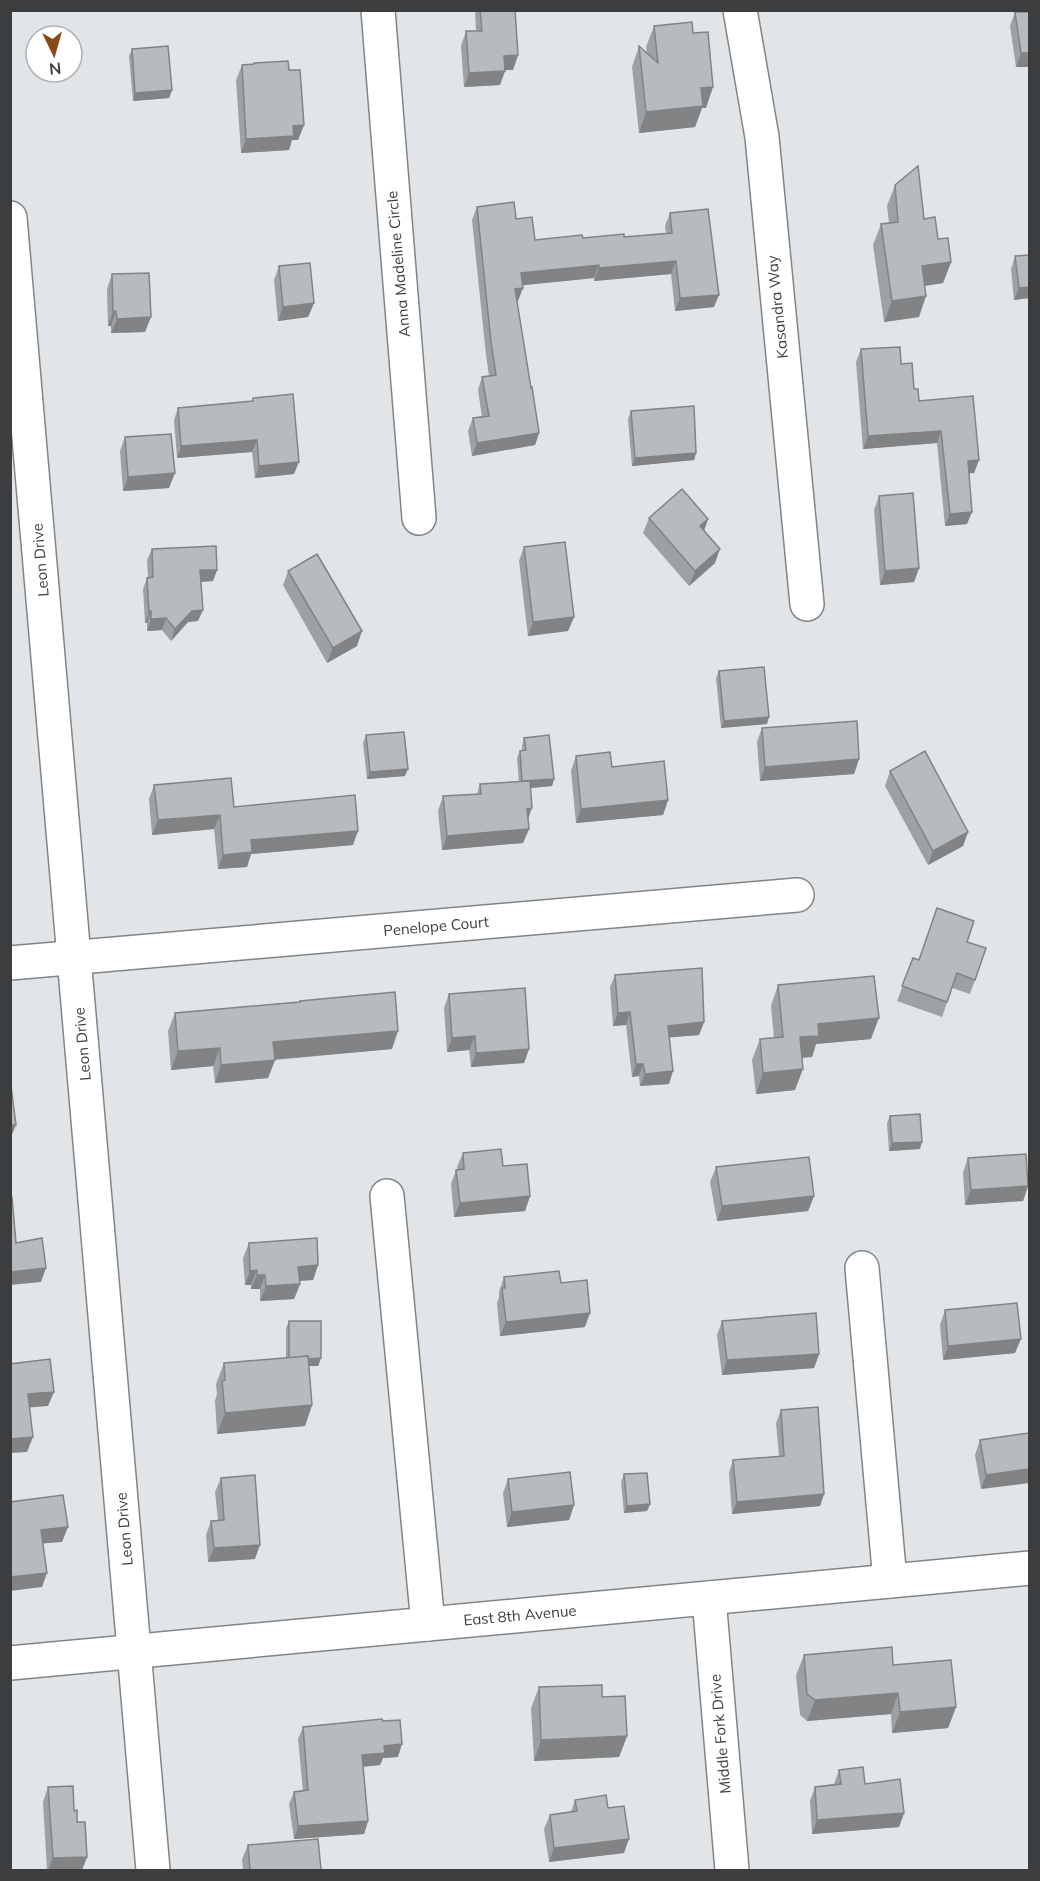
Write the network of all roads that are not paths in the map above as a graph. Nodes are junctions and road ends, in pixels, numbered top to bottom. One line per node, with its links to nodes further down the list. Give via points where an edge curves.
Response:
1 (378, 10): 4 (street, Anna Madeline Circle)
2 (740, 10): 5 (street, Kasandra Way, via 762,137)
3 (10, 218): 7 (street, Leon Drive)
4 (418, 518)
5 (807, 604)
6 (798, 895): 7 (street, Penelope Court)
7 (74, 957): 8 (street, Penelope Court); 15 (street, Leon Drive)
8 (10, 963)
9 (387, 1196): 14 (street)
10 (862, 1268): 12 (street)
11 (1029, 1568): 12 (street, East 8th Avenue)
12 (890, 1581): 13 (street, East 8th Avenue)
13 (709, 1598): 14 (street, East 8th Avenue); 18 (street, Middle Fork Drive)
14 (428, 1624): 15 (street, East 8th Avenue)
15 (134, 1651): 16 (street, East 8th Avenue); 17 (street, Leon Drive)
16 (10, 1663)
17 (153, 1870)
18 (732, 1870)

